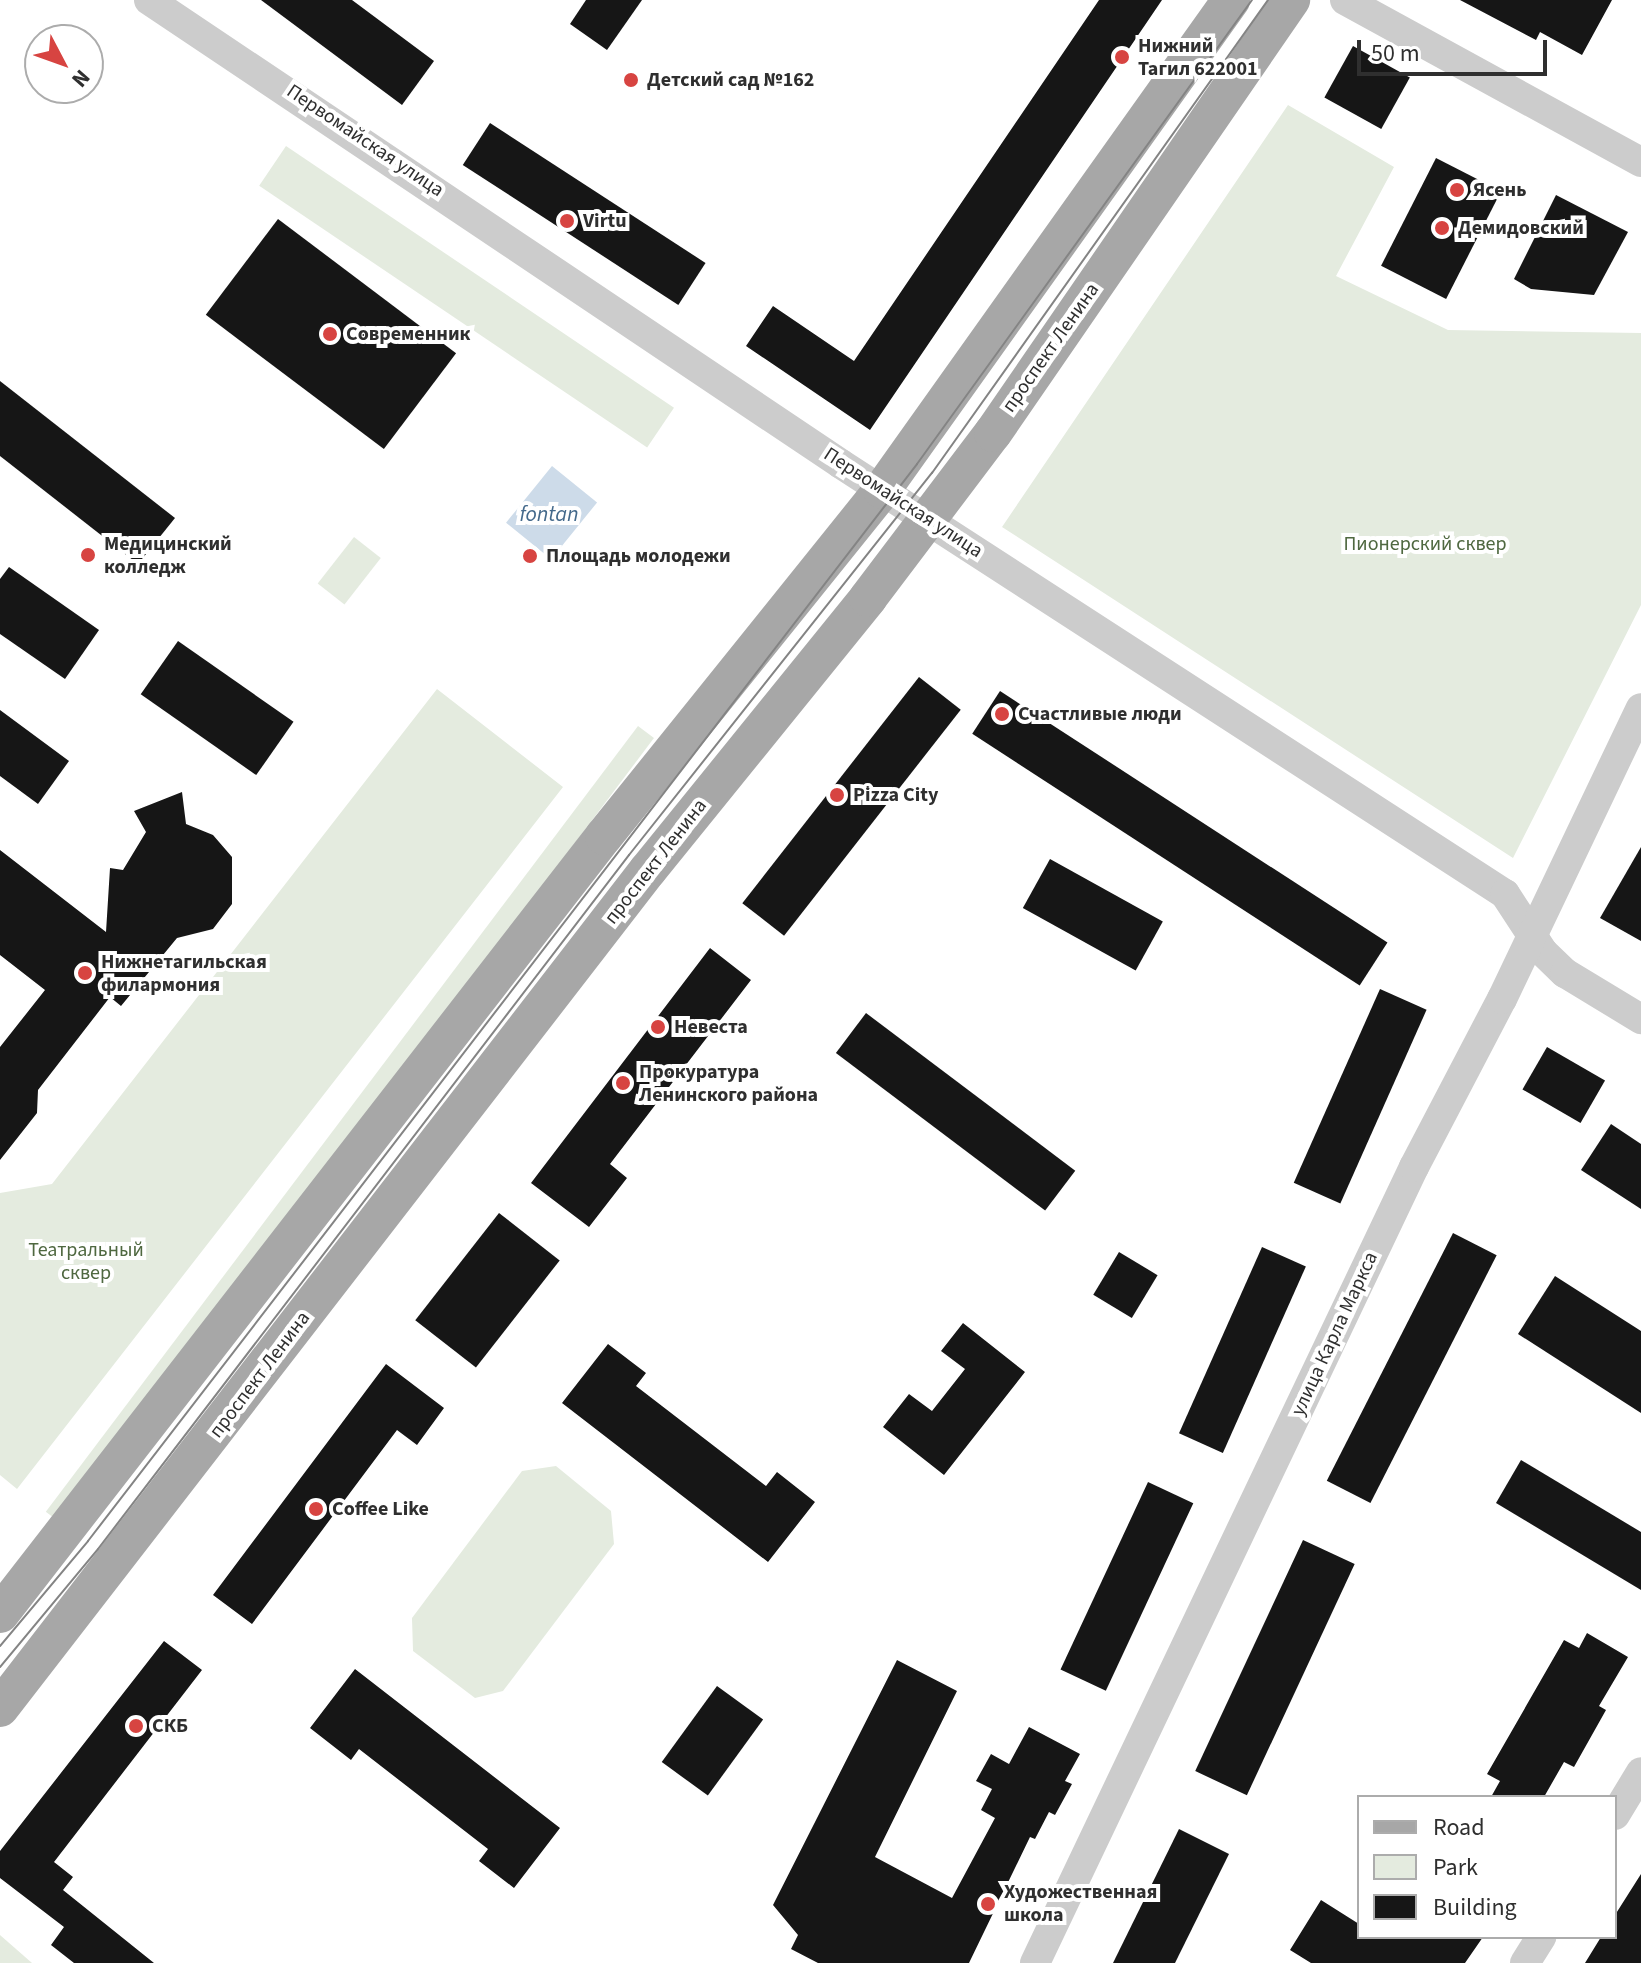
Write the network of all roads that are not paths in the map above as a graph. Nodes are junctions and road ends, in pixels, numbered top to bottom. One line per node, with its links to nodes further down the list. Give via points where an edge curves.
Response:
1 (149, 0): 6 (street, Первомайская улица)
2 (1231, 0): 6 (main road)
3 (1291, 0): 7 (main road, проспект Ленина, via 993,433)
4 (1345, 0): 5 (street)
5 (1641, 162)
6 (882, 490): 7 (street, Первомайская улица); 11 (main road, via 604,836)
7 (927, 519): 9 (street, Первомайская улица, via 1505,894); 12 (main road, проспект Ленина, via 648,870)
8 (1641, 708): 9 (street, улица Карла Маркса)
9 (1532, 935): 10 (street, Первомайская улица, via 1565,973); 16 (street, улица Карла Маркса, via 1414,1167)
10 (1641, 1019)
11 (0, 1614)
12 (0, 1708)
13 (1641, 1772): 14 (street)
14 (1617, 1812)
15 (1540, 1939): 17 (street)
16 (1035, 1963)
17 (1525, 1963)

